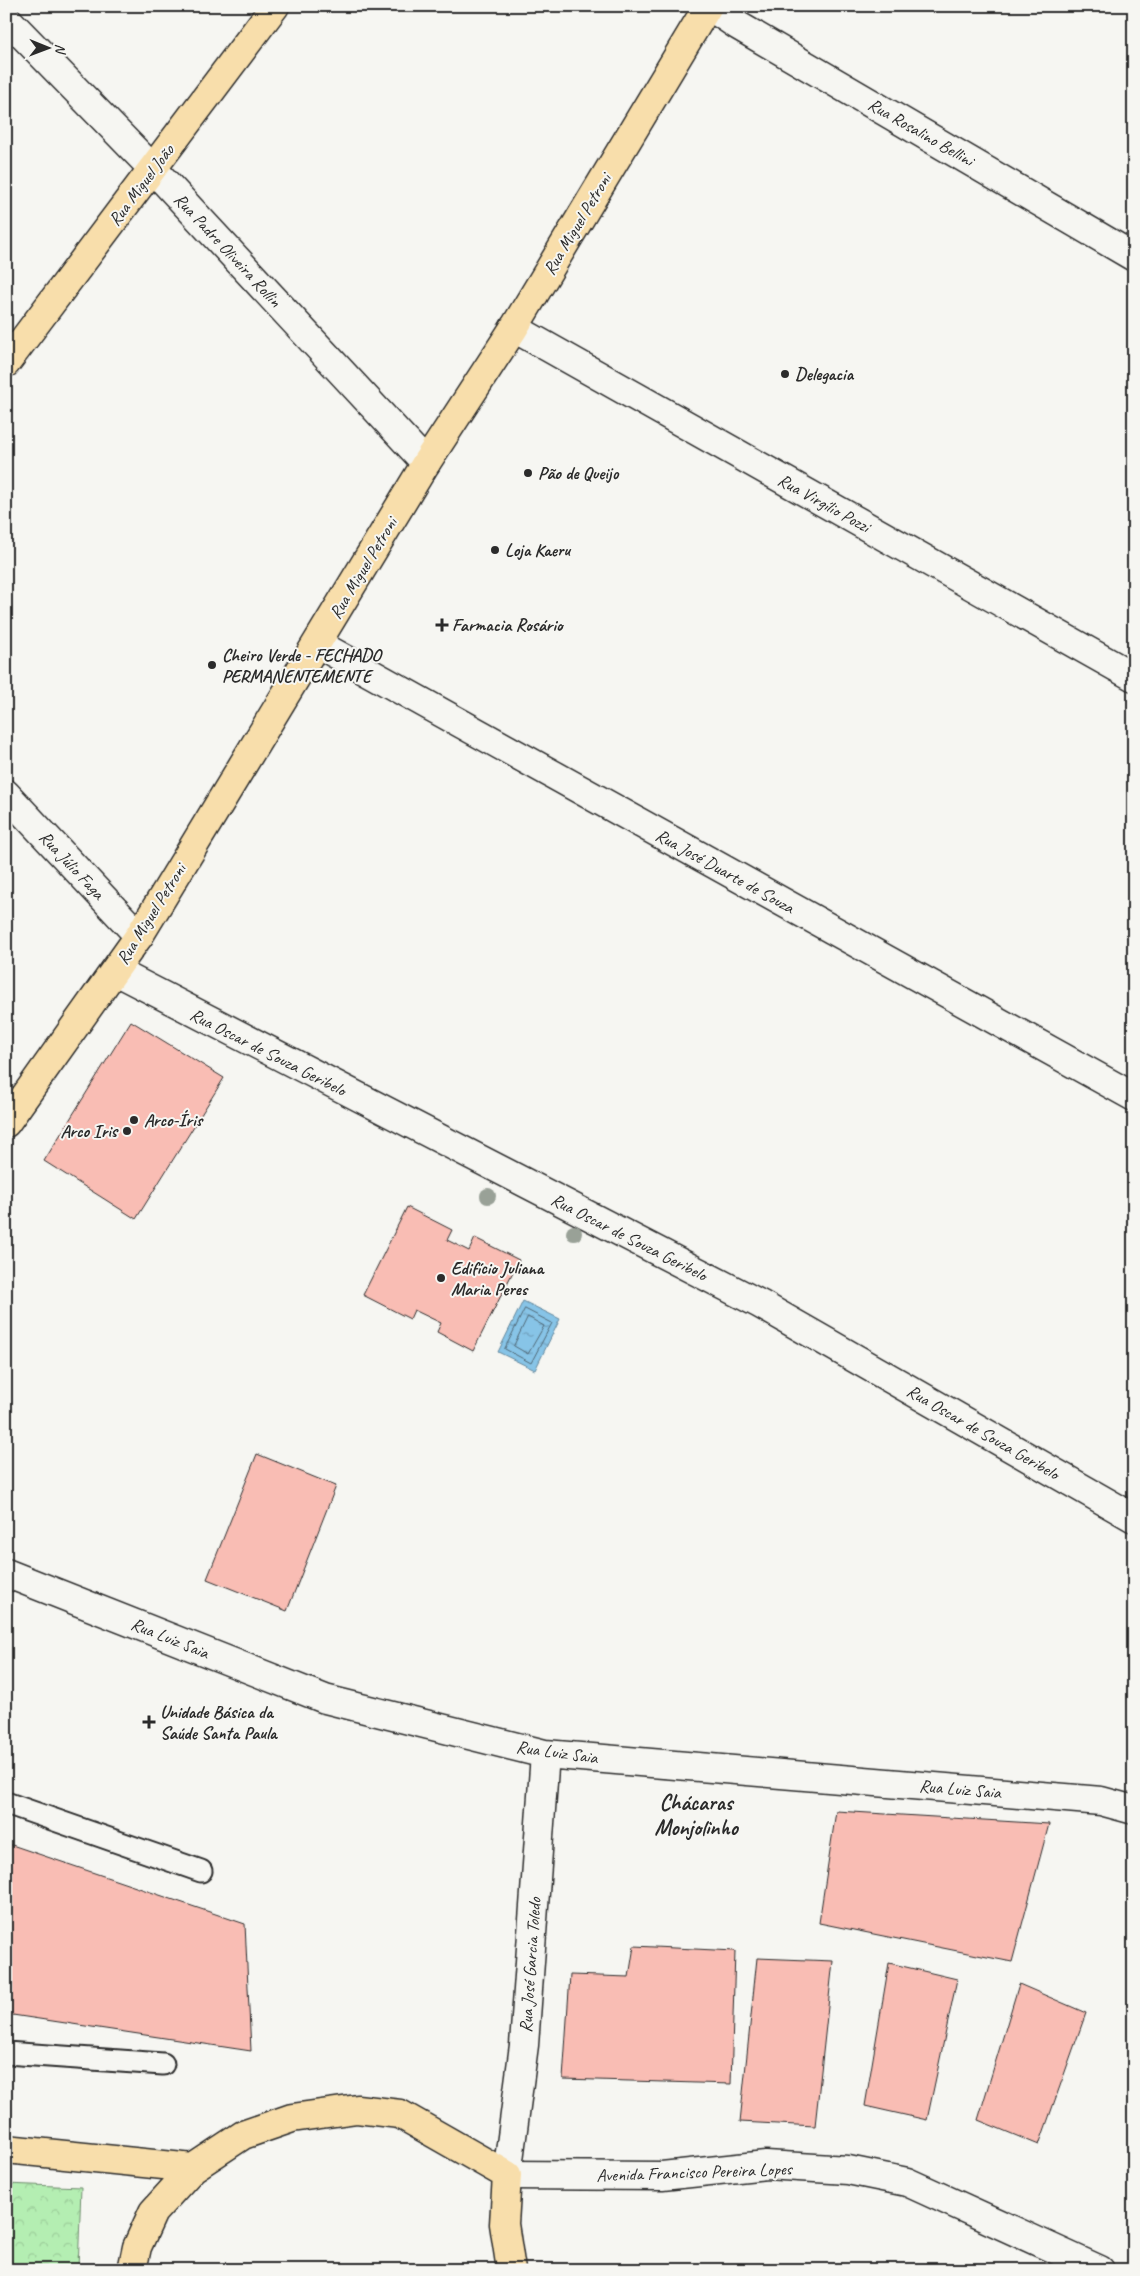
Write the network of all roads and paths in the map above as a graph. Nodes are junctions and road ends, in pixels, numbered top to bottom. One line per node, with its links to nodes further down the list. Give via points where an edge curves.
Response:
1 (275, 6): 4 (main road, Rua Miguel João)
2 (709, 6): 5 (street, Rua Rosalino Bellini); 6 (main road, Rua Miguel Petroni)
3 (6, 18): 4 (street, Rua Padre Oliveira Rollin)
4 (153, 169): 7 (main road, Rua Miguel João); 8 (street, Rua Padre Oliveira Rollin)
5 (1134, 256)
6 (514, 328): 8 (main road, Rua Miguel Petroni); 10 (street, Rua Virgílio Pozzi)
7 (6, 364)
8 (426, 463): 9 (main road, Rua Miguel Petroni)
9 (318, 644): 12 (main road, Rua Miguel Petroni); 14 (street, Rua José Duarte de Souza)
10 (1134, 677)
11 (6, 794): 12 (street, Rua Júlio Faga)
12 (139, 936): 13 (main road, Rua Miguel Petroni)
13 (115, 971): 15 (main road, Rua Miguel Petroni); 16 (street, Rua Oscar de Souza Geribelo, via 760,1304)
14 (1134, 1096)
15 (6, 1123)
16 (1134, 1518)
17 (6, 1573): 18 (street, Rua Luiz Saia, via 325,1700)
18 (545, 1754): 20 (street, Rua Luiz Saia, via 1101,1801); 26 (street, Rua José Garcia Toledo, via 524,2045)
19 (6, 1803): 21 (lane)
20 (1134, 1810)
21 (200, 1871)
22 (6, 2053): 23 (lane)
23 (163, 2064)
24 (6, 2149): 25 (main road)
25 (193, 2168): 26 (main road, via 243,2135 284,2121 357,2109 400,2114); 27 (main road, via 153,2212)
26 (507, 2175): 28 (main road, via 504,2224); 29 (street, Avenida Francisco Pereira Lopes, via 662,2176 766,2166 848,2170 907,2182)
27 (135, 2258)
28 (511, 2270)
29 (1100, 2270)

